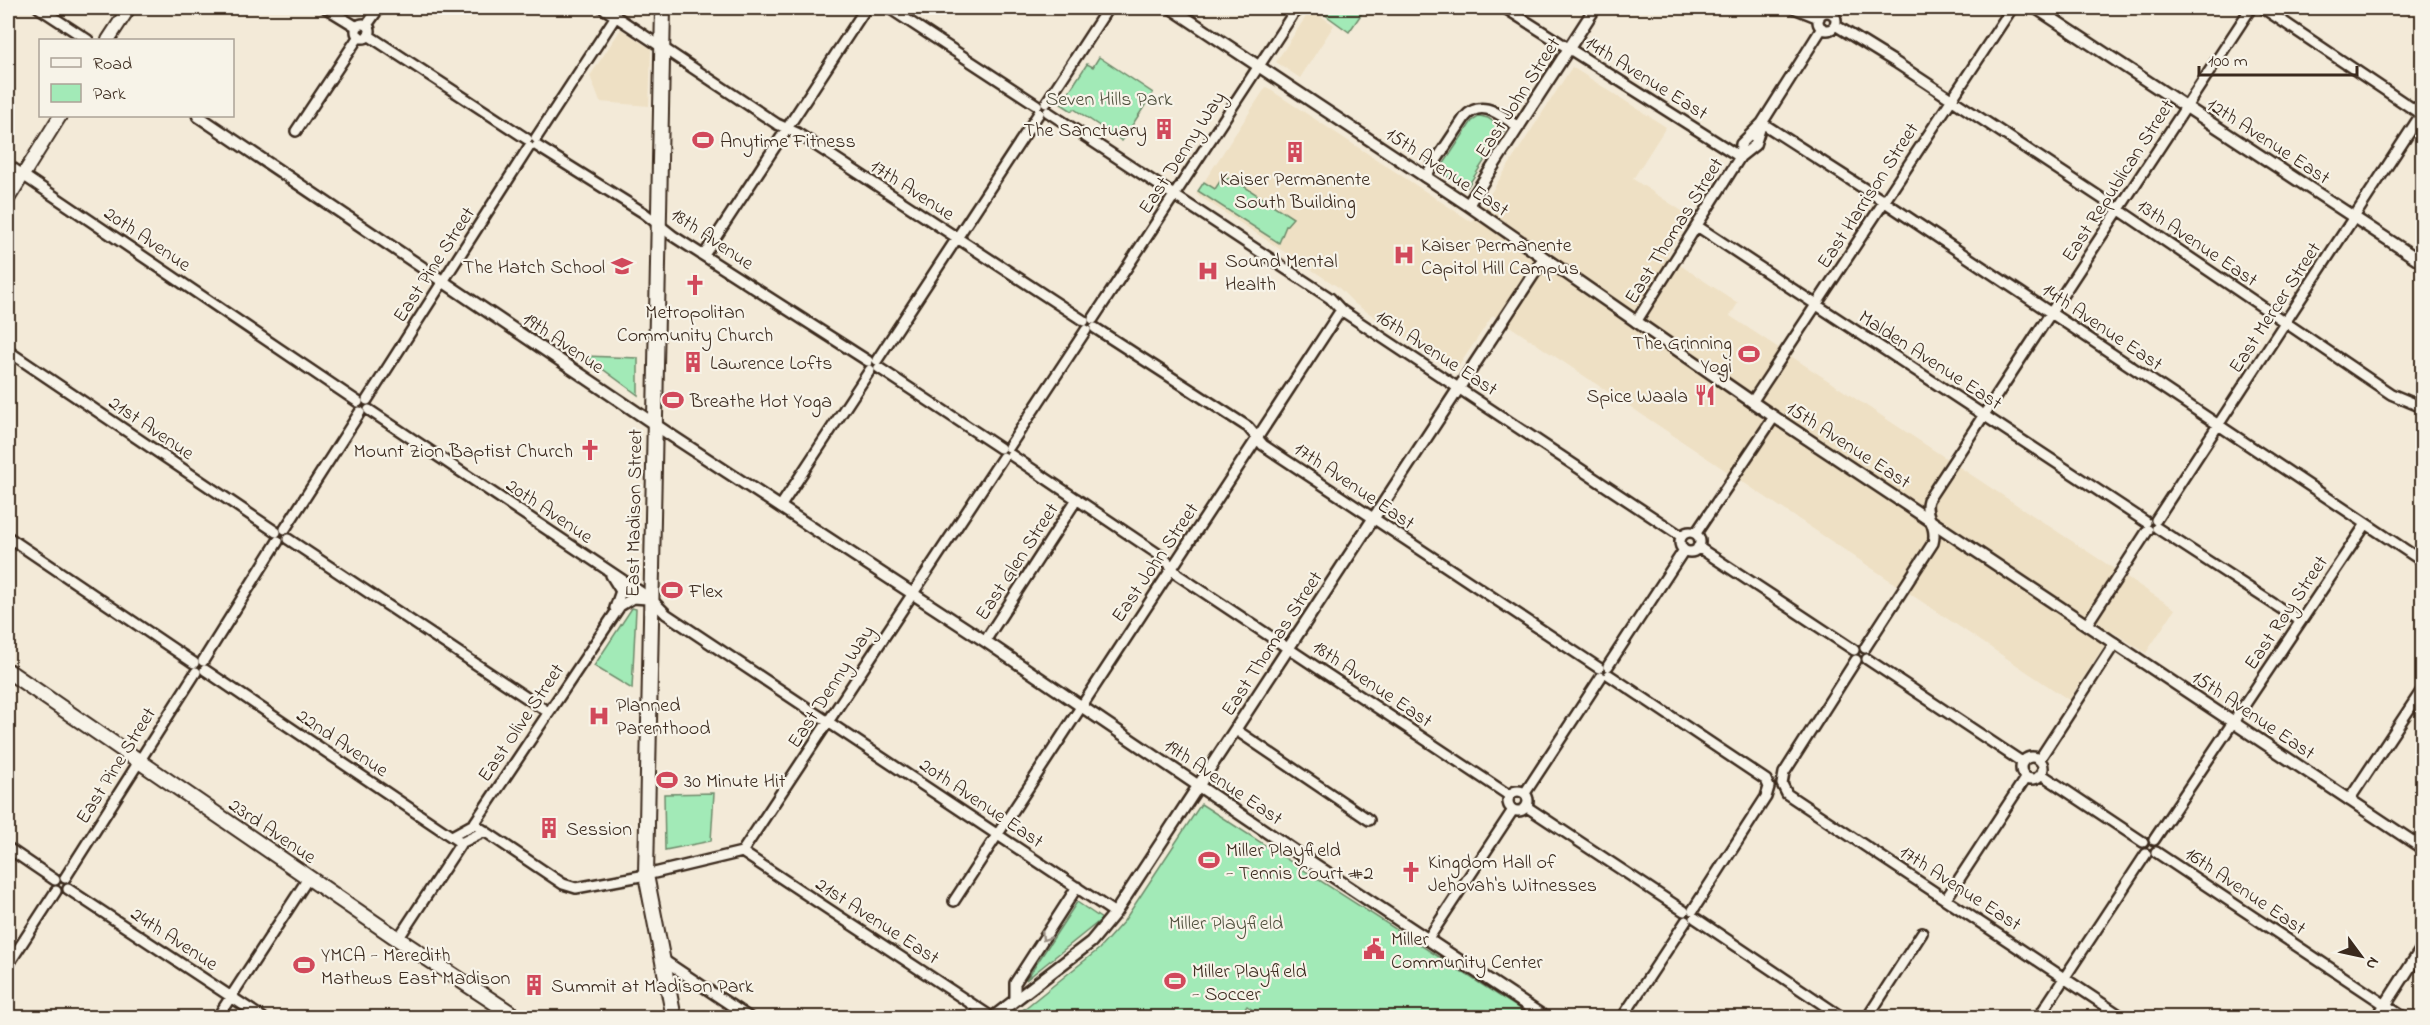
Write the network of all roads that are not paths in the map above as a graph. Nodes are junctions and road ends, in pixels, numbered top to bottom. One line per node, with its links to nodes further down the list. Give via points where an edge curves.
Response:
1 (39, 8): 25 (street)
2 (129, 8): 26 (main road)
3 (326, 8): 24 (street, 18th Avenue)
4 (379, 8): 24 (street)
5 (603, 8): 20 (street, 17th Avenue)
6 (663, 8): 27 (main road, East Madison Street)
7 (866, 8): 38 (street)
8 (889, 8): 31 (street, 16th Avenue East)
9 (1108, 8): 31 (street)
10 (1171, 8): 29 (street, 15th Avenue East)
11 (1301, 8): 29 (street, East Denny Way)
12 (1505, 8): 28 (street, 14th Avenue East)
13 (1595, 8): 28 (street, East John Street)
14 (1794, 8): 21 (street)
15 (2012, 8): 30 (street, East Harrison Street)
16 (2036, 8): 32 (street, 12th Avenue East)
17 (2251, 8): 32 (street, East Republican Street)
18 (2263, 8): 33 (street)
19 (1833, 10): 21 (street); 22 (street)
20 (616, 16): 27 (street, 17th Avenue); 40 (street, East Pine Street)
21 (1819, 18): 23 (street)
22 (1834, 25): 23 (street); 30 (street, 13th Avenue East)
23 (1822, 28): 36 (street, East Thomas Street)
24 (363, 31): 39 (street); 40 (street, 18th Avenue)
25 (86, 39)
26 (109, 39)
27 (662, 46): 38 (street, 17th Avenue); 51 (main road, East Madison Street)
28 (1569, 48): 37 (street, East John Street); 41 (street, 14th Avenue East)
29 (1258, 66): 44 (street, 15th Avenue East); 45 (street, East Denny Way)
30 (1952, 99): 47 (street, East Harrison Street); 49 (street, 13th Avenue East)
31 (1043, 108): 45 (street, 16th Avenue East); 53 (street)
32 (2186, 108): 49 (street, East Republican Street); 50 (street, 12th Avenue East)
33 (2422, 114): 50 (street, East Mercer Street)
34 (59, 117): 43 (main road)
35 (199, 117): 57 (street, 19th Avenue)
36 (1762, 123): 41 (street, East Thomas Street, via 1741,144); 47 (street, 14th Avenue East)
37 (1519, 128): 44 (street, via 1490,110 1472,110); 48 (street, East John Street)
38 (786, 129): 53 (street, 17th Avenue); 54 (street)
39 (297, 131)
40 (532, 142): 51 (street, 18th Avenue); 57 (street, East Pine Street)
41 (1740, 157): 52 (street, East Thomas Street)
42 (8, 165): 43 (street, 20th Avenue)
43 (23, 175): 46 (main road); 68 (street, 20th Avenue)
44 (1425, 177): 48 (street, 15th Avenue East)
45 (1175, 195): 59 (street, 16th Avenue East, via 1330,298); 63 (street, East Denny Way)
46 (8, 199)
47 (1885, 202): 58 (street, East Harrison Street); 60 (street, 14th Avenue East)
48 (1468, 205): 55 (street, 15th Avenue East)
49 (2118, 209): 60 (street, East Republican Street); 62 (street, 13th Avenue East)
50 (2354, 218): 56 (street, 12th Avenue East); 62 (street, East Mercer Street)
51 (658, 224): 54 (street, 18th Avenue); 72 (main road, East Madison Street)
52 (1697, 226): 58 (street, Malden Avenue East); 61 (street, East Thomas Street)
53 (957, 239): 63 (street, 17th Avenue); 65 (street)
54 (704, 255): 65 (street, 18th Avenue)
55 (1544, 258): 61 (street, 15th Avenue East); 66 (street, East Thomas Street)
56 (2422, 262)
57 (443, 281): 68 (street, East Pine Street); 72 (street, 19th Avenue)
58 (1816, 305): 67 (street, East Harrison Street); 70 (street, Malden Avenue East)
59 (1341, 310): 66 (street, 16th Avenue East); 74 (street, East John Street)
60 (2051, 312): 70 (street, East Republican Street); 73 (street, 14th Avenue East)
61 (1636, 322): 67 (street, 15th Avenue East)
62 (2286, 322): 69 (street, 13th Avenue East, via 2391,394); 73 (street, East Mercer Street)
63 (1090, 324): 74 (street, 17th Avenue East, via 1248,427); 75 (street, East Denny Way)
64 (8, 351): 83 (street, 21st Avenue)
65 (874, 365): 75 (street, 18th Avenue); 77 (street)
66 (1459, 388): 78 (street, East Thomas Street); 84 (street, 16th Avenue East)
67 (1752, 402): 71 (street, 15th Avenue East)
68 (363, 406): 83 (street, East Pine Street); 90 (street, 20th Avenue)
69 (2422, 407)
70 (1985, 414): 79 (street, East Republican Street, via 1928,501 1926,509); 81 (street, Malden Avenue East)
71 (1774, 417): 79 (street, 15th Avenue East); 82 (street)
72 (655, 425): 77 (street, 19th Avenue); 94 (main road, East Madison Street)
73 (2218, 425): 80 (street, 14th Avenue East); 81 (street, East Mercer Street)
74 (1257, 438): 78 (street, 17th Avenue East); 89 (street, East John Street)
75 (1006, 452): 76 (street, 18th Avenue East); 92 (street, East Denny Way)
76 (1077, 499): 89 (street, 18th Avenue East); 98 (street, East Glen Street)
77 (780, 507): 92 (street, 19th Avenue)
78 (1374, 519): 100 (street, East Thomas Street); 106 (street, 17th Avenue East)
79 (1931, 520): 97 (street, 15th Avenue East); 101 (street, East Republican Street, via 1933,543)
80 (2366, 524): 88 (street, 14th Avenue East); 96 (street, East Roy Street)
81 (2152, 525): 96 (street, Malden Avenue East); 97 (street, East Mercer Street)
82 (1696, 533): 84 (street, via 1689,531); 86 (street, via 1700,539)
83 (282, 536): 104 (street, East Pine Street); 109 (street, 21st Avenue)
84 (1682, 536): 87 (street)
85 (8, 537): 104 (street, 22nd Avenue)
86 (1698, 547): 87 (street, via 1692,552); 102 (street)
87 (1684, 550): 106 (street)
88 (2422, 561)
89 (1172, 567): 100 (street, 18th Avenue East); 108 (street, East John Street)
90 (610, 573): 91 (street, 20th Avenue); 93 (street)
91 (634, 589): 93 (street); 94 (street, 20th Avenue)
92 (912, 593): 98 (street, 19th Avenue East); 110 (street, East Denny Way)
93 (620, 596): 95 (street, East Olive Street)
94 (651, 599): 95 (street, East Olive Street, via 626,600); 110 (street, 20th Avenue, via 666,614); 137 (main road, East Madison Street)
95 (609, 618): 109 (street, East Olive Street)
96 (2300, 621): 111 (street, East Roy Street)
97 (2086, 624): 99 (street, 15th Avenue East)
98 (985, 641): 108 (street, 19th Avenue East)
99 (2115, 643): 111 (street, 15th Avenue East); 113 (street)
100 (1289, 648): 112 (street, East Thomas Street); 120 (street, 18th Avenue East)
101 (1865, 648): 102 (street); 103 (street, via 1868,654)
102 (1854, 650): 103 (street, via 1853,656)
103 (1862, 660): 115 (street); 143 (street, 17th Avenue East, via 1784,772 1782,784 1786,794)
104 (199, 667): 114 (street, East Pine Street); 128 (street, 22nd Avenue)
105 (8, 671): 114 (main road, 23rd Avenue)
106 (1604, 671): 119 (street); 146 (street, 17th Avenue East, via 1766,780 1769,787)
107 (2422, 690): 121 (street)
108 (1081, 705): 118 (street, 19th Avenue East); 127 (street, East John Street)
109 (548, 712): 125 (street, East Olive Street)
110 (828, 722): 127 (street, 20th Avenue East); 134 (street, East Denny Way)
111 (2233, 722): 121 (street, 15th Avenue East); 129 (street, East Roy Street)
112 (1236, 730): 118 (street, East Thomas Street); 124 (street)
113 (2039, 760): 115 (street, via 2030,757); 116 (street, via 2043,766)
114 (139, 762): 138 (main road, 23rd Avenue); 139 (street, East Pine Street)
115 (2022, 762): 117 (street, via 2021,771)
116 (2041, 774): 117 (street); 130 (street)
117 (2026, 777): 143 (street)
118 (1198, 785): 145 (street, East Thomas Street); 149 (street, 19th Avenue East)
119 (1525, 793): 120 (street, via 1518,791); 122 (street)
120 (1510, 796): 123 (street, via 1508,802)
121 (2349, 800): 133 (street, 15th Avenue East)
122 (1527, 807): 123 (street, via 1520,812); 146 (street)
123 (1513, 810): 149 (street)
124 (1369, 820)
125 (474, 824): 126 (street); 128 (street, East Olive Street)
126 (484, 831): 131 (street); 137 (street, via 563,884 576,888)
127 (998, 834): 140 (street, 20th Avenue East); 144 (street, East John Street)
128 (452, 836): 131 (street, 22nd Avenue)
129 (2154, 840): 130 (street); 135 (street, via 2158,845)
130 (2143, 842): 136 (street)
131 (461, 843): 148 (street)
132 (8, 848): 139 (street)
133 (2422, 848)
134 (742, 852): 137 (street); 162 (street, 21st Avenue East)
135 (2156, 852): 136 (street); 156 (street, 16th Avenue East)
136 (2146, 854): 153 (street)
137 (646, 875): 151 (main road, East Madison Street)
138 (309, 877): 148 (main road, 23rd Avenue); 154 (street)
139 (60, 879): 141 (street, via 69,884); 142 (street, via 54,886)
140 (1077, 887): 145 (street, 20th Avenue East); 155 (street, one-way to 155, via 1015,983)
141 (68, 889): 142 (street); 154 (street, 24th Avenue)
142 (56, 891): 152 (street)
143 (1946, 899): 153 (street, 17th Avenue East)
144 (954, 901)
145 (1115, 913): 155 (street, East Thomas Street, via 1091,942)
146 (1689, 915): 164 (street); 165 (street)
147 (1922, 933): 166 (street)
148 (398, 939): 159 (main road, 23rd Avenue)
149 (1428, 939): 163 (street, 19th Avenue East)
150 (2422, 948): 156 (street)
151 (662, 959): 160 (main road, East Madison Street); 161 (street)
152 (8, 965)
153 (2065, 977): 167 (street); 168 (street, 17th Avenue East)
154 (231, 996): 157 (street); 158 (street, 24th Avenue)
155 (1015, 1000): 162 (street, East Thomas Street)
156 (2385, 1004): 169 (street); 170 (street, 16th Avenue East)
157 (217, 1017)
158 (263, 1017)
159 (518, 1017)
160 (674, 1017)
161 (750, 1017)
162 (993, 1017)
163 (1546, 1017)
164 (1622, 1017)
165 (1843, 1017)
166 (1867, 1017)
167 (2038, 1017)
168 (2124, 1017)
169 (2377, 1017)
170 (2405, 1017)

